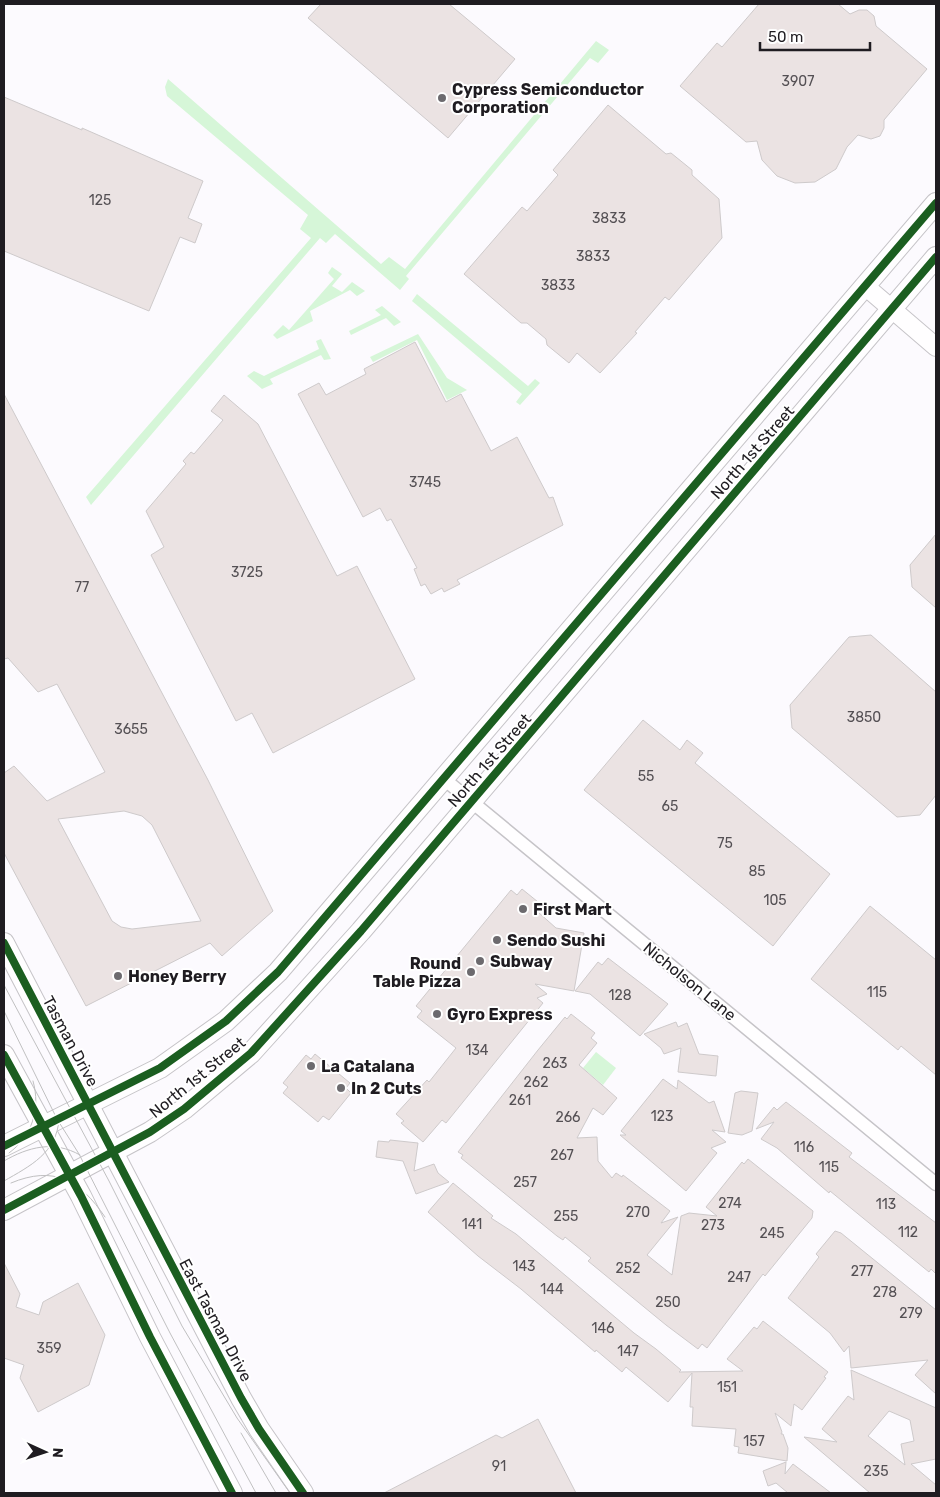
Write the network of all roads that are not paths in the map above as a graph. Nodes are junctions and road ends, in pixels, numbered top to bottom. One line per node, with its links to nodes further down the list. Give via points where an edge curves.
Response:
1 (936, 203): 3 (main road, North 1st Street)
2 (936, 257): 4 (main road, North 1st Street)
3 (865, 286): 4 (street); 6 (main road, North 1st Street)
4 (892, 309): 5 (street); 7 (main road, North 1st Street)
5 (936, 347)
6 (444, 779): 7 (street, Nicholson Lane); 10 (main road, North 1st Street, via 304,944 254,996 226,1021 160,1068)
7 (472, 801): 13 (main road, North 1st Street, via 251,1053 184,1109); 15 (street, Nicholson Lane)
8 (4, 943): 10 (main road, Tasman Drive)
9 (4, 1055): 11 (main road)
10 (89, 1104): 11 (main road, North 1st Street); 13 (main road, Tasman Drive)
11 (42, 1127): 12 (main road, North 1st Street); 14 (main road)
12 (4, 1146)
13 (114, 1153): 14 (main road, North 1st Street); 18 (main road, East Tasman Drive, via 241,1398)
14 (69, 1176): 16 (main road, North 1st Street); 17 (main road)
15 (936, 1184)
16 (4, 1210)
17 (232, 1493)
18 (303, 1493)

